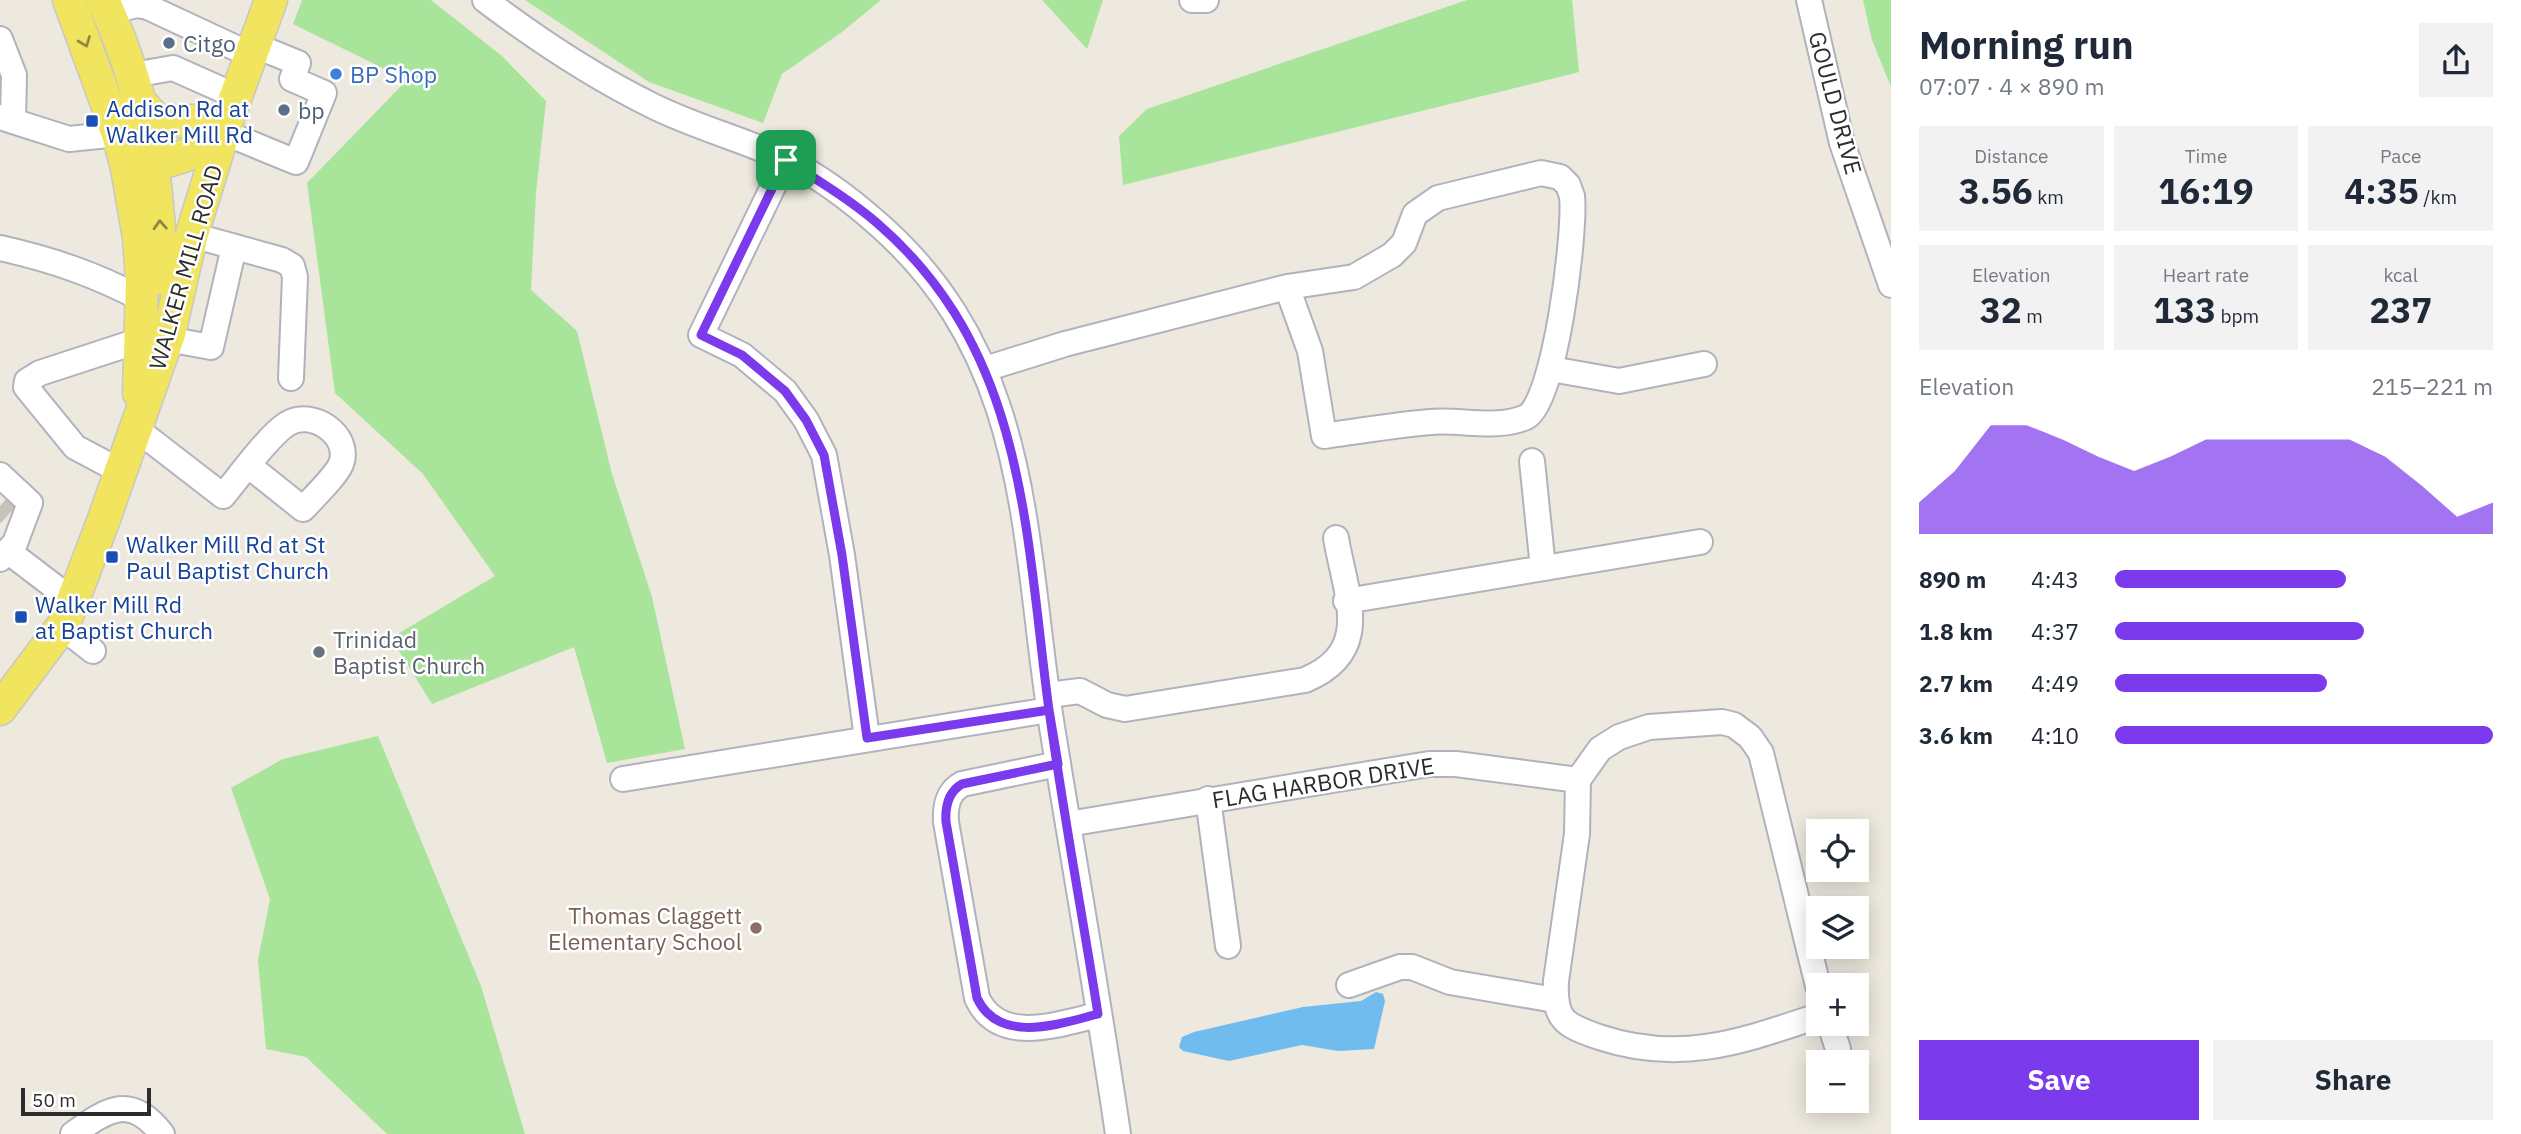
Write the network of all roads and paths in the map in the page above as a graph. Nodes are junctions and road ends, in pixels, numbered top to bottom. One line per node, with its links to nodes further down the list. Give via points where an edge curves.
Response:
1 (69, 0): 13 (main road, one-way to 13)
2 (271, 0): 9 (main road, WALKER MILL ROAD)
3 (485, 0): 14 (street, via 561,53 654,107)
4 (1192, 0): 5 (street)
5 (1206, 0)
6 (1810, 0): 19 (street, GOULD DRIVE, via 1842,143)
7 (105, 6): 9 (street, via 148,6); 10 (main road)
8 (0, 39): 12 (street, via 14,75)
9 (252, 50): 11 (main road, WALKER MILL ROAD); 11 (street, via 298,63 292,79 324,93 296,162)
10 (136, 89): 11 (main road, via 158,121); 11 (street, via 173,68); 15 (main road)
11 (228, 116): 15 (main road, WALKER MILL ROAD, via 208,143 190,156); 16 (main road, WALKER MILL ROAD)
12 (6, 118): 13 (street, via 69,139)
13 (118, 134): 15 (main road)
14 (786, 160): 24 (street, via 852,203 893,238 946,303); 43 (street, via 701,335 742,355 785,391 824,455)
15 (140, 166): 21 (main road, WALKER MILL ROAD); 27 (main road, one-way to 15, via 159,314 160,263 158,198)
16 (192, 235): 17 (street); 22 (main road, WALKER MILL ROAD)
17 (234, 247): 22 (street, via 211,346); 26 (street, via 292,266)
18 (0, 248): 21 (street, via 61,262)
19 (1891, 285)
20 (1287, 287): 24 (street); 25 (street, via 1310,351 1324,436 1433,422 1516,421 1537,408); 25 (street, via 1342,281 1382,263 1404,243 1421,208 1438,198 1522,175 1552,173 1568,185 1574,207)
21 (142, 299): 22 (main road, WALKER MILL ROAD)
22 (154, 339): 27 (main road, WALKER MILL ROAD); 30 (street, via 40,373 27,381 26,387 75,447)
23 (1704, 364): 25 (street, via 1619,381)
24 (985, 369): 41 (street, via 1018,469)
25 (1551, 369)
26 (290, 378)
27 (142, 410): 29 (street, via 223,496); 30 (main road, WALKER MILL ROAD)
28 (1532, 461): 35 (street)
29 (249, 466)
30 (120, 471): 36 (main road, WALKER MILL ROAD)
31 (0, 475): 32 (street, via 30,503)
32 (9, 538): 36 (street)
33 (1336, 538): 37 (street)
34 (1700, 542): 35 (street)
35 (1544, 568): 37 (street)
36 (72, 585): 38 (main road, WALKER MILL ROAD); 40 (main road, WALKER MILL ROAD)
37 (1346, 601): 41 (street, via 1350,632 1345,650 1330,668 1305,680 1125,709 1080,691)
38 (62, 627): 39 (street); 42 (main road, WALKER MILL ROAD)
39 (93, 651)
40 (0, 678)
41 (1049, 703): 43 (street); 44 (street)
42 (0, 709)
43 (867, 738): 45 (street)
44 (1058, 764): 48 (street); 53 (street, via 962,784 953,789 946,822 981,1007 1011,1027 1046,1026)
45 (623, 779)
46 (1578, 780): 47 (street, FLAG HARBOR DRIVE, via 1429,764); 50 (street, via 1609,741 1641,729 1728,723 1750,737 1761,754); 52 (street, via 1577,834)
47 (1208, 799): 48 (street, FLAG HARBOR DRIVE); 49 (street)
48 (1068, 824): 53 (street)
49 (1228, 946)
50 (1815, 973)
51 (1349, 985): 52 (street, via 1399,967 1412,967 1450,982)
52 (1555, 1000): 54 (street, via 1562,1020 1578,1030 1614,1042 1676,1052)
53 (1098, 1014): 59 (street)
54 (1806, 1019)
55 (1834, 1036): 56 (street)
56 (1838, 1049)
57 (73, 1134): 58 (street, via 122,1108 144,1114)
58 (162, 1134)
59 (1118, 1134)

